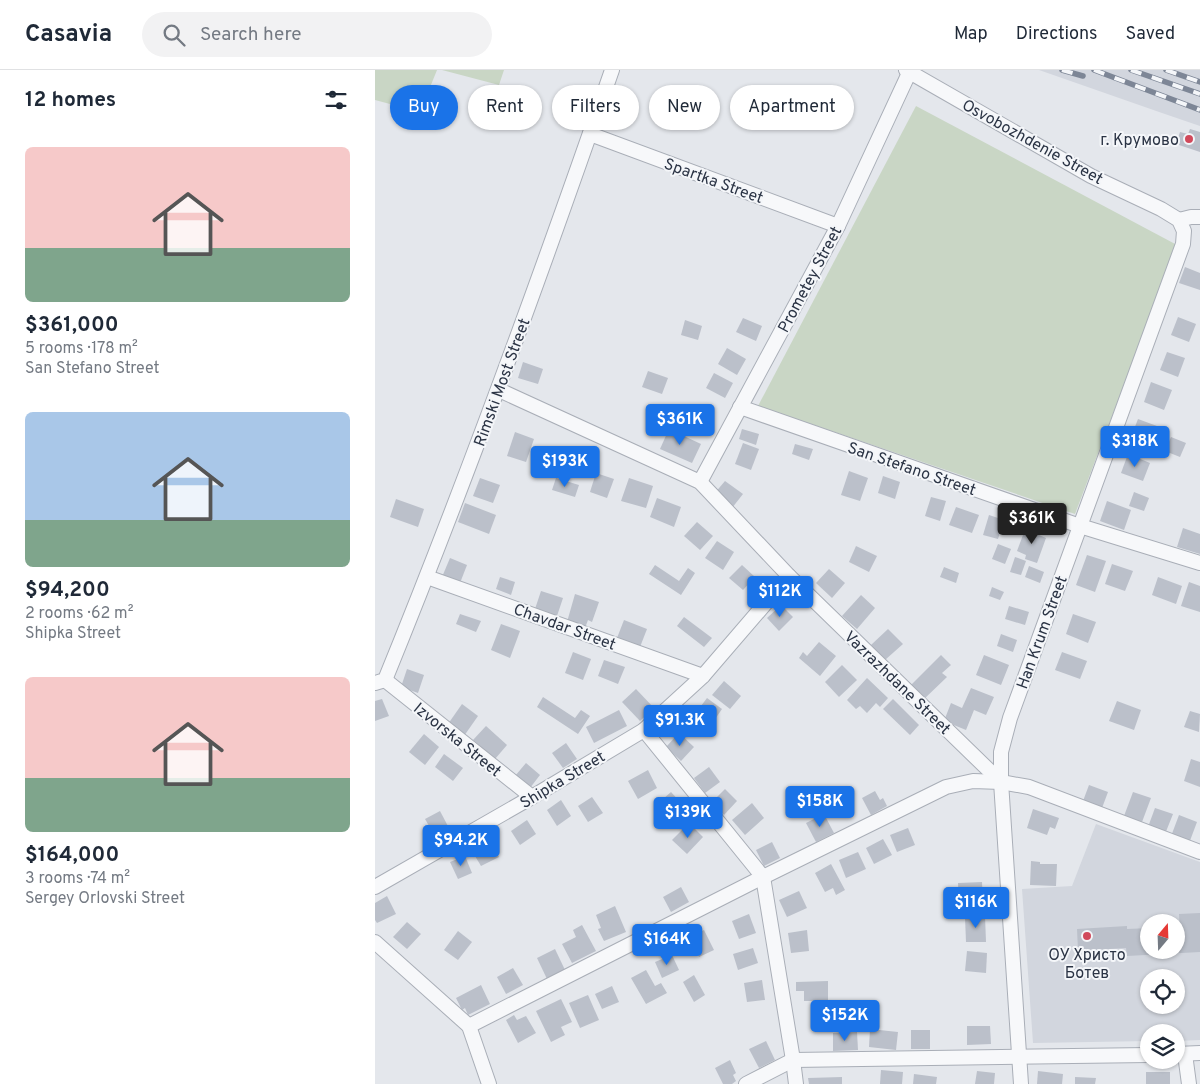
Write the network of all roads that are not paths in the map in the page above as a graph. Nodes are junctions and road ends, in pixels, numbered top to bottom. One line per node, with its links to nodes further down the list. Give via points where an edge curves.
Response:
1 (612, 70): 3 (street, Rimski Most Street)
2 (908, 71): 5 (street, Osvobozhdenie Street, via 1091,176); 6 (street, Prometey Street)
3 (590, 134): 6 (street, Spartka Street); 7 (street, Rimski Most Street)
4 (1200, 217): 5 (street)
5 (1179, 220): 10 (street, Han Krum Street, via 1184,231 1183,244)
6 (838, 226): 8 (street, Prometey Street)
7 (499, 390): 9 (street, Vazrazhdane Street); 13 (street, Rimski Most Street)
8 (740, 407): 9 (street, Prometey Street); 10 (street, San Stefano Street)
9 (700, 482): 12 (street, Vazrazhdane Street)
10 (1080, 526): 11 (street, San Stefano Street); 17 (street, Han Krum Street, via 1010,718 1001,752)
11 (1200, 563)
12 (789, 576): 14 (street, Shipka Street); 17 (street, Vazrazhdane Street)
13 (427, 577): 14 (street, Chavdar Street); 15 (street, Rimski Most Street)
14 (703, 676): 16 (street, Shipka Street)
15 (380, 682): 18 (street, Izvorska Street)
16 (644, 730): 18 (street, Shipka Street); 20 (street)
17 (1001, 782): 19 (street, via 1029,787); 20 (street, via 973,781 946,787); 27 (street, Han Krum Street)
18 (532, 797): 21 (street, Shipka Street)
19 (1200, 852)
20 (763, 877): 23 (street); 28 (street)
21 (375, 887)
22 (375, 942): 23 (street)
23 (469, 1026): 30 (street)
24 (1200, 1053): 26 (street)
25 (1140, 1054): 27 (street)
26 (1185, 1054)
27 (1019, 1057): 28 (street); 33 (street, Han Krum Street)
28 (793, 1060): 31 (street); 32 (street)
29 (1185, 1069): 34 (street)
30 (489, 1084)
31 (746, 1084)
32 (796, 1084)
33 (1021, 1084)
34 (1189, 1084)

